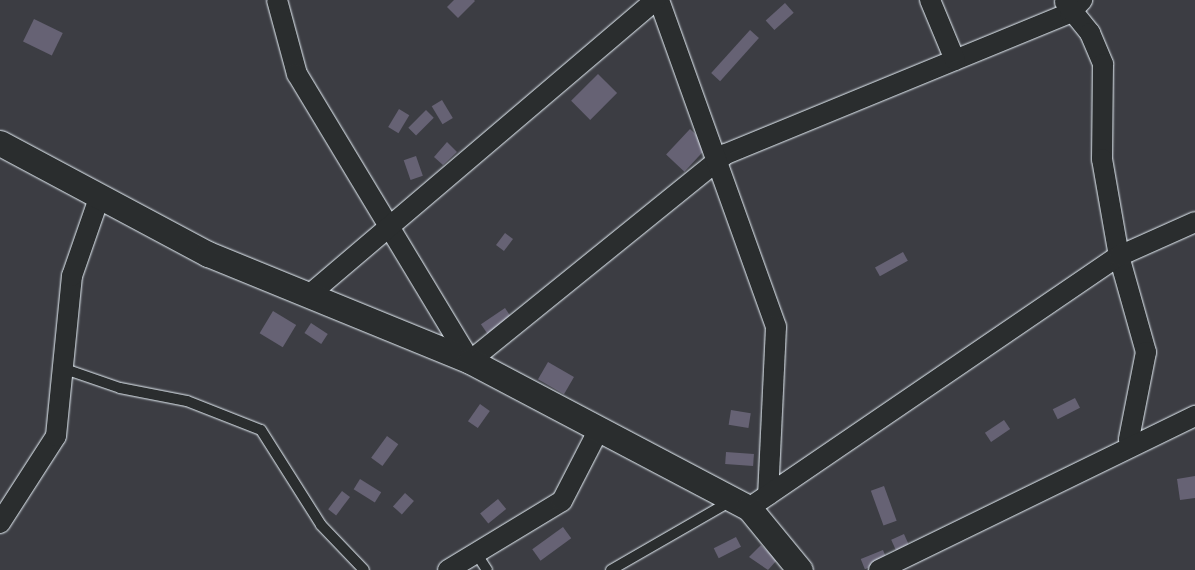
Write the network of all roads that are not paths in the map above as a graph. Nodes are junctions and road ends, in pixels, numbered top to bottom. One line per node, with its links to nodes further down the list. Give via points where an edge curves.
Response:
1 (277, 0): 10 (street, via 297,74)
2 (658, 0): 7 (street); 10 (street)
3 (930, 0): 5 (street)
4 (1072, 4): 5 (street); 11 (street, via 1090,33 1103,64 1102,159)
5 (955, 60): 7 (street)
6 (0, 143): 8 (street)
7 (717, 161): 13 (street); 18 (street, via 776,327)
8 (100, 195): 12 (street, via 208,254); 14 (street, via 72,276)
9 (1195, 222): 11 (street)
10 (389, 227): 12 (street); 13 (street)
11 (1119, 256): 17 (street, via 1146,352); 18 (street)
12 (309, 295): 13 (street)
13 (470, 361): 16 (street)
14 (62, 368): 19 (street, via 56,436); 21 (lane, via 120,388 187,401 261,430 320,525)
15 (1195, 416): 26 (street)
16 (599, 429): 18 (street); 20 (street, via 562,501)
17 (1129, 439)
18 (750, 501): 24 (lane); 25 (street)
19 (0, 522)
20 (476, 553): 22 (street); 23 (lane)
21 (364, 570)
22 (448, 570)
23 (487, 570)
24 (611, 570)
25 (800, 570)
26 (879, 570)

